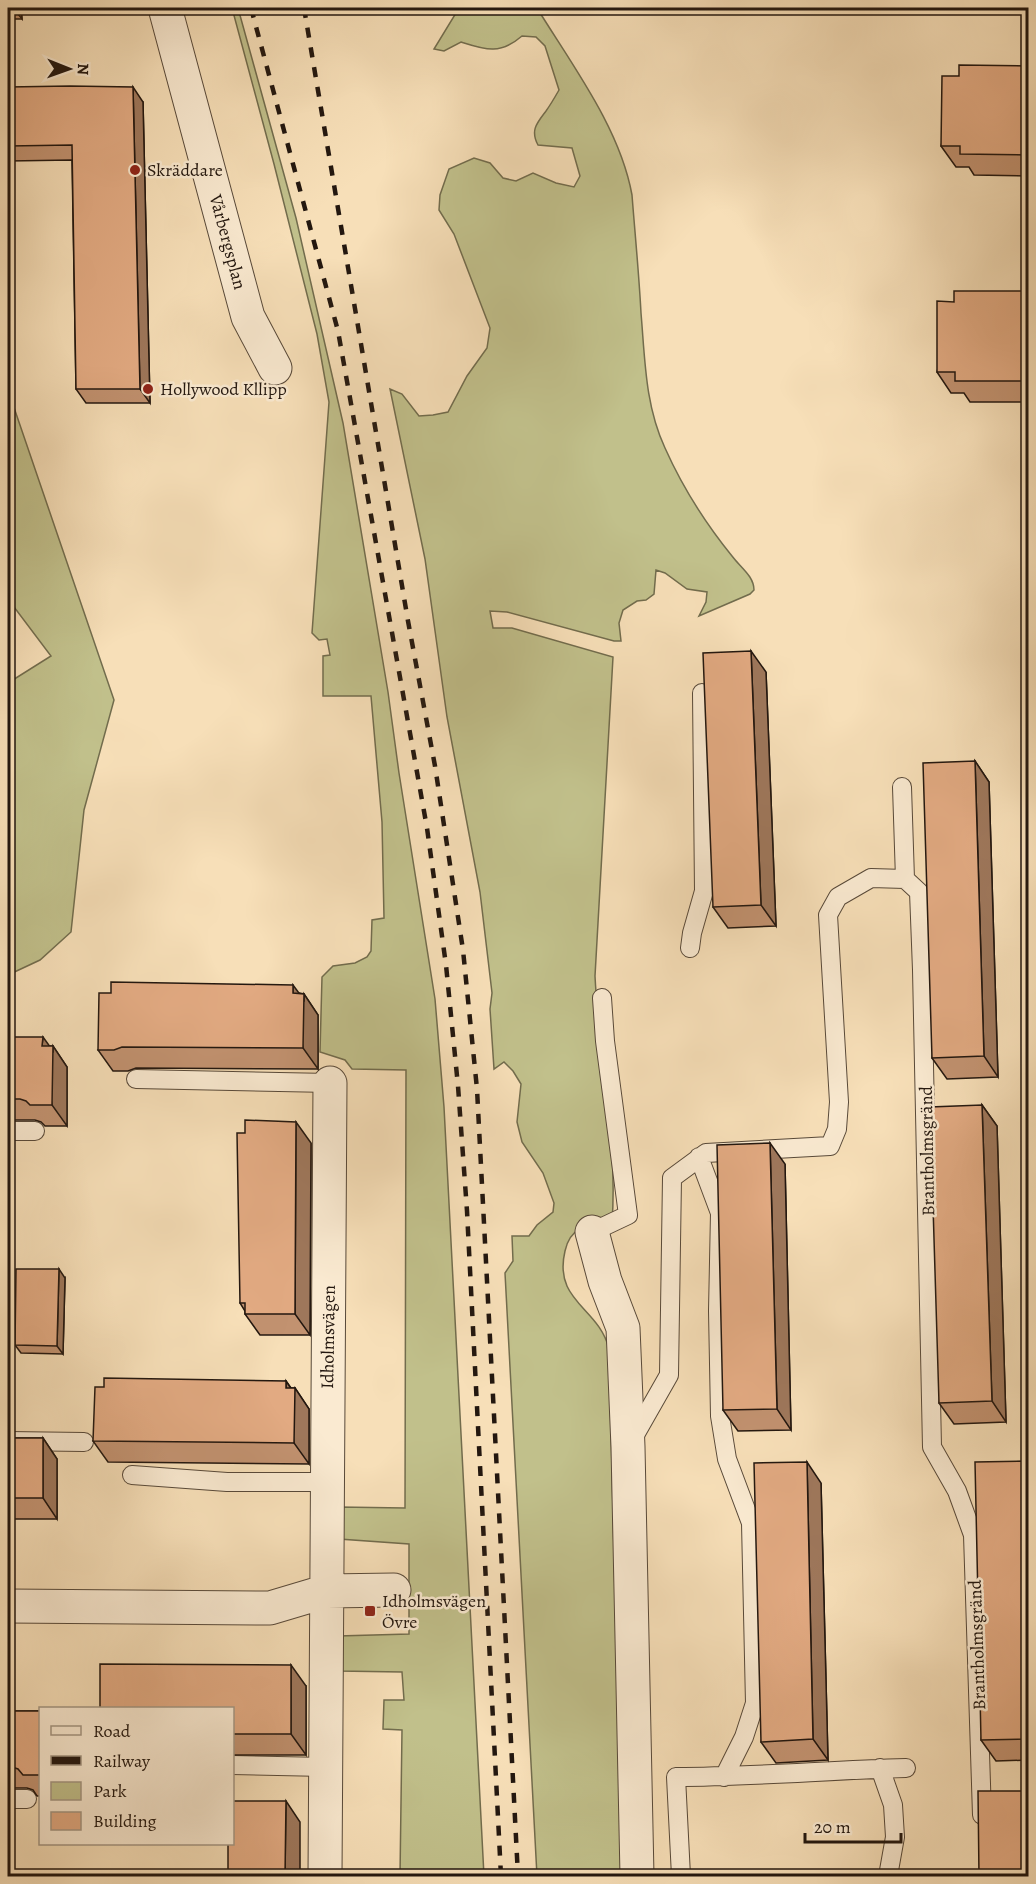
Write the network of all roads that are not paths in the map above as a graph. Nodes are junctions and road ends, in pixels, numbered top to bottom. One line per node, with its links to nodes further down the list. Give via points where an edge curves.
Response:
1 (165, 8): 2 (street, Vårbergsplan, via 248,317)
2 (275, 368)
3 (702, 693): 6 (lane, via 704,891)
4 (902, 787): 5 (lane)
5 (905, 879): 12 (lane, via 871,878 838,897 828,915 839,1102 837,1129 830,1146 705,1153); 29 (lane, Brantholmsgränd, via 918,892 922,970 932,1447 957,1491 973,1535)
6 (690, 948)
7 (602, 998): 13 (lane, via 628,1215)
8 (136, 1079): 9 (lane)
9 (330, 1083): 18 (street, Idholmsvägen)
10 (8, 1131): 11 (lane)
11 (35, 1131)
12 (699, 1157): 16 (lane, via 672,1178 669,1375); 26 (lane, via 720,1213 720,1416 727,1459 751,1523 754,1703 744,1737)
13 (592, 1232): 16 (street, via 623,1328)
14 (8, 1441): 15 (lane)
15 (84, 1442)
16 (628, 1447): 31 (street)
17 (132, 1475): 18 (lane, via 227,1482)
18 (327, 1482): 20 (street, Idholmsvägen)
19 (394, 1590): 20 (street)
20 (327, 1591): 21 (street, via 270,1608); 23 (street, Idholmsvägen)
21 (8, 1606)
22 (234, 1765): 23 (lane)
23 (325, 1767): 30 (street, Idholmsvägen)
24 (880, 1768): 25 (lane); 26 (lane); 33 (lane, via 893,1805 895,1837)
25 (906, 1768)
26 (724, 1777): 32 (lane, via 676,1777)
27 (8, 1799): 28 (lane)
28 (27, 1799)
29 (982, 1829)
30 (325, 1876)
31 (637, 1876)
32 (681, 1876)
33 (888, 1876)

